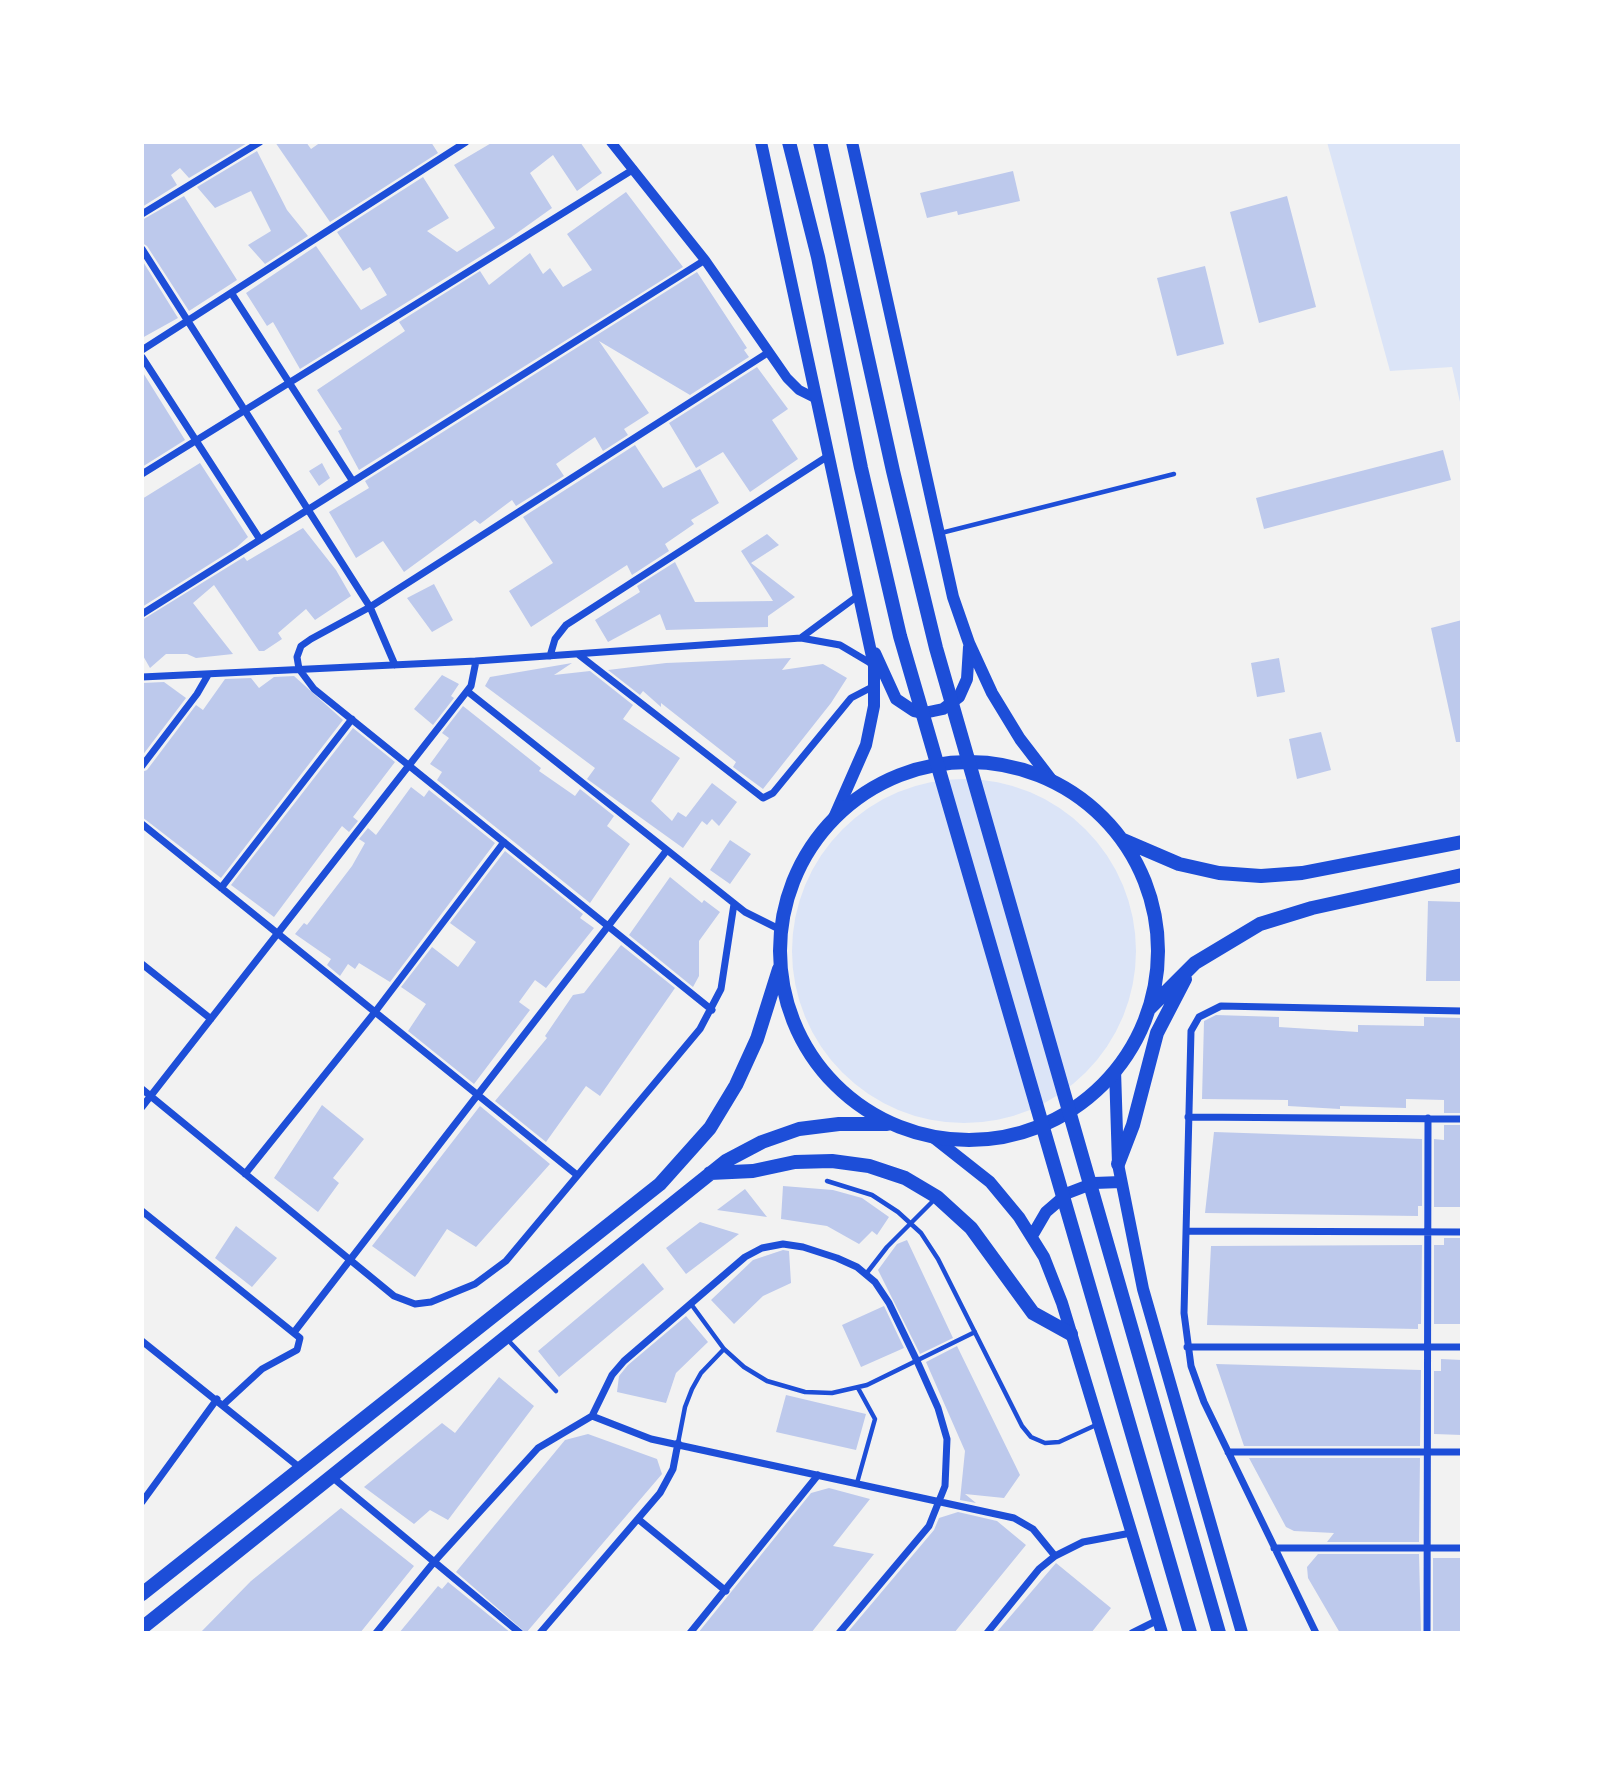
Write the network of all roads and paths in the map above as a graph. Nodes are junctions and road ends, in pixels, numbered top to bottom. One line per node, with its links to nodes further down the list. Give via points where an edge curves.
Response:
1 (260, 142): 9 (street)
2 (466, 142): 12 (street)
3 (611, 142): 8 (street)
4 (761, 142): 18 (main road)
5 (789, 142): 139 (main road, via 897,624)
6 (820, 142): 140 (main road, via 929,617)
7 (852, 142): 26 (main road)
8 (634, 169): 11 (street); 17 (street)
9 (142, 214)
10 (142, 249): 13 (street)
11 (705, 260): 15 (street); 24 (street)
12 (233, 294): 13 (street); 17 (street)
13 (188, 321): 14 (street); 19 (street)
14 (142, 350)
15 (769, 352): 18 (street, via 792,385); 29 (street)
16 (142, 356): 20 (street)
17 (290, 381): 19 (street); 24 (street)
18 (815, 398): 21 (main road)
19 (244, 410): 20 (street); 25 (street)
20 (195, 440): 22 (street); 27 (street)
21 (828, 456): 28 (main road); 35 (street, via 566,625)
22 (142, 474)
23 (1174, 474): 26 (lane)
24 (352, 480): 25 (street)
25 (307, 509): 27 (street); 29 (street)
26 (938, 534): 32 (main road)
27 (259, 538): 30 (street)
28 (859, 595): 31 (street); 33 (main road)
29 (370, 607): 37 (street); 39 (street, via 306,642 298,651)
30 (142, 614)
31 (801, 638): 34 (street); 38 (street, via 840,645)
32 (969, 643): 33 (main road, via 967,679 959,697 943,709 924,713 896,699); 47 (main road, via 1006,716)
33 (871, 646): 38 (main road)
34 (578, 654): 35 (street); 42 (street, via 763,798 773,793 851,698)
35 (550, 656): 36 (street)
36 (476, 661): 37 (street); 43 (street, via 474,680)
37 (396, 665): 39 (street)
38 (874, 666): 42 (main road)
39 (299, 669): 40 (street); 44 (street, via 314,689)
40 (208, 675): 41 (street); 46 (street)
41 (142, 677)
42 (874, 686): 48 (main road, via 866,745)
43 (467, 691): 45 (street); 53 (street)
44 (352, 719): 45 (street); 55 (street)
45 (409, 764): 51 (street); 59 (street)
46 (142, 766)
47 (1053, 782): 48 (main road, via 1012,767 948,764 886,782); 50 (main road, via 1091,807)
48 (833, 820): 58 (main road, via 798,871)
49 (142, 824): 55 (street)
50 (1121, 840): 52 (main road, via 1179,864 1261,876 1302,873); 66 (main road, via 1143,879 1155,922 1157,967)
51 (504, 842): 57 (street); 65 (street)
52 (1462, 842)
53 (667, 850): 56 (street); 57 (street)
54 (1462, 875): 60 (main road, via 1285,915 1236,936)
55 (221, 888): 59 (street)
56 (734, 904): 58 (street); 63 (street, via 723,978)
57 (608, 926): 63 (street); 70 (street)
58 (781, 930): 62 (main road)
59 (278, 933): 65 (street); 67 (street)
60 (1195, 963): 66 (main road); 78 (main road, via 1157,1033)
61 (142, 964): 67 (street)
62 (780, 965): 76 (main road, via 789,1009 813,1059 852,1100); 114 (main road, via 757,1039 736,1085 710,1128 678,1166 620,1217)
63 (712, 1010): 81 (street)
64 (1462, 1011): 73 (street, via 1213,1008 1199,1017 1191,1031)
65 (375, 1012): 70 (street); 80 (street)
66 (1147, 1012): 68 (main road)
67 (211, 1019): 71 (street)
68 (1115, 1070): 77 (main road, via 1082,1102 1043,1125 1000,1138); 78 (main road)
69 (142, 1089): 71 (street)
70 (477, 1095): 81 (street); 91 (street)
71 (151, 1096): 72 (street); 80 (street)
72 (142, 1107)
73 (1188, 1117): 74 (street); 87 (street)
74 (1429, 1118): 75 (street); 88 (street)
75 (1462, 1119)
76 (890, 1124): 77 (main road); 79 (main road, via 799,1129 753,1147)
77 (933, 1137): 90 (main road, via 990,1182)
78 (1118, 1164): 83 (main road)
79 (710, 1173): 84 (main road, via 814,1161 851,1162 887,1171); 97 (main road)
80 (245, 1174): 91 (street)
81 (577, 1175): 91 (street, via 496,1270 430,1302 401,1300)
82 (827, 1181): 86 (lane, via 872,1195)
83 (1121, 1182): 90 (main road, via 1094,1183 1068,1193 1046,1212); 141 (main road, via 1152,1324)
84 (937, 1197): 86 (lane); 96 (main road, via 971,1228 1028,1308)
85 (142, 1211): 94 (street)
86 (910, 1222): 92 (lane); 95 (lane, via 934,1253)
87 (1186, 1231): 88 (street); 99 (street)
88 (1428, 1232): 89 (street); 100 (street)
89 (1462, 1232)
90 (1032, 1236): 96 (main road, via 1054,1280)
91 (349, 1260): 94 (street)
92 (866, 1274): 93 (street, via 847,1262 803,1247 772,1245 745,1257); 103 (street, via 889,1303)
93 (691, 1304): 102 (lane); 108 (street, via 617,1368)
94 (295, 1331): 107 (street, via 301,1342 297,1350 255,1374)
95 (975, 1332): 103 (lane); 109 (lane, via 1031,1437 1059,1442)
96 (1071, 1334): 109 (main road)
97 (506, 1338): 105 (lane); 116 (main road)
98 (142, 1341): 106 (street)
99 (1187, 1347): 100 (street); 111 (street, via 1197,1384)
100 (1427, 1347): 101 (street); 112 (street)
101 (1462, 1347)
102 (724, 1349): 104 (lane, via 755,1374 792,1390 819,1393); 110 (lane, via 692,1389)
103 (917, 1361): 104 (lane); 118 (street, via 947,1438)
104 (858, 1388): 117 (lane, via 875,1419)
105 (556, 1391)
106 (216, 1399): 107 (street); 119 (street)
107 (223, 1405): 114 (street)
108 (592, 1416): 110 (street, via 631,1433); 126 (street, via 538,1448)
109 (1098, 1423): 121 (main road)
110 (678, 1443): 115 (street); 120 (street, via 667,1481)
111 (1228, 1452): 112 (street); 124 (street)
112 (1427, 1452): 113 (street); 122 (street)
113 (1462, 1452)
114 (299, 1467): 127 (main road)
115 (818, 1475): 117 (street); 128 (street)
116 (332, 1477): 126 (street); 130 (main road)
117 (857, 1483): 118 (street)
118 (941, 1501): 125 (street, via 1024,1522); 135 (street, via 922,1537)
119 (142, 1502)
120 (638, 1520): 128 (street); 133 (street)
121 (1131, 1533): 125 (street, via 1083,1542); 129 (main road)
122 (1426, 1548): 123 (street); 124 (street); 143 (street)
123 (1462, 1548)
124 (1274, 1549): 142 (street)
125 (1055, 1556): 136 (street)
126 (434, 1562): 131 (street); 132 (street)
127 (143, 1591)
128 (726, 1591): 134 (street)
129 (1158, 1620): 137 (street); 138 (main road)
130 (142, 1628)
131 (376, 1633)
132 (520, 1633)
133 (540, 1633)
134 (690, 1633)
135 (839, 1633)
136 (987, 1633)
137 (1132, 1633)
138 (1162, 1633)
139 (1189, 1633)
140 (1219, 1633)
141 (1242, 1633)
142 (1317, 1633)
143 (1427, 1633)

